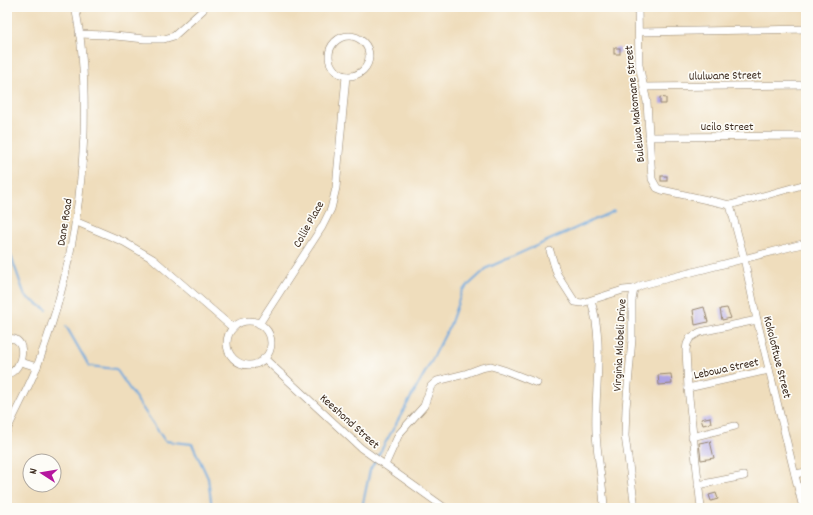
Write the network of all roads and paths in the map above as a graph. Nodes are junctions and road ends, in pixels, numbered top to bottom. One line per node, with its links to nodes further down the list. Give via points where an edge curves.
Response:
1 (75, 7): 6 (street, Dane Road)
2 (638, 7): 5 (street, Bulelwa Makomane Street)
3 (203, 10): 6 (street, via 174,36 164,39)
4 (806, 29): 5 (street)
5 (639, 32): 9 (street, Bulelwa Makomane Street, via 640,73)
6 (79, 34): 14 (street, Dane Road, via 84,117 83,168)
7 (346, 76): 7 (street, via 334,70 329,51 342,36 356,36 366,44 370,57 368,64 359,74); 21 (street, Collie Place, via 336,188 331,209)
8 (806, 85): 9 (street, Ululwane Street)
9 (644, 88): 10 (street, Bulelwa Makomane Street)
10 (649, 137): 11 (street, Ucilo Street); 13 (street, Bulelwa Makomane Street, via 652,179 657,188)
11 (806, 137)
12 (806, 184): 13 (street)
13 (730, 205): 17 (street)
14 (76, 222): 22 (street, via 124,242 153,259); 26 (street, Dane Road, via 64,283)
15 (806, 243): 17 (street, Virginia Mlobeli Drive)
16 (550, 251): 19 (street, via 557,274 573,299 579,303)
17 (744, 258): 18 (street, Virginia Mlobeli Drive, via 642,285); 20 (street, Kokolofitwe Street)
18 (634, 290): 19 (street, via 623,290); 41 (street, Virginia Mlobeli Drive, via 624,436)
19 (591, 301): 40 (street, via 599,334 596,431)
20 (757, 320): 27 (street, Kokolofitwe Street); 30 (street, Lebowa Street, via 700,332 690,338 686,350)
21 (259, 324): 22 (street, via 248,321); 24 (street, via 269,336 270,348)
22 (233, 328): 24 (street, via 227,345 236,360 248,364 260,362)
23 (7, 339): 25 (street, via 13,338 20,343)
24 (264, 358): 34 (street, Keeshond Street, via 344,433)
25 (21, 362): 26 (street); 28 (street, via 14,372)
26 (37, 367): 32 (street, Dane Road)
27 (769, 370): 30 (street, Lebowa Street); 36 (street, Kokolofitwe Street)
28 (7, 374)
29 (537, 383): 34 (street, via 491,366 437,381 431,386 424,406 399,434)
30 (688, 388): 33 (street, Lebowa Street)
31 (735, 426): 33 (street)
32 (7, 430)
33 (692, 436): 38 (street, Lebowa Street)
34 (385, 465): 39 (street, Keeshond Street)
35 (806, 472): 36 (street)
36 (796, 474): 43 (street, Kokolofitwe Street)
37 (744, 476): 38 (street)
38 (698, 484): 42 (street, Lebowa Street)
39 (445, 508)
40 (604, 508)
41 (635, 508)
42 (701, 508)
43 (803, 508)

